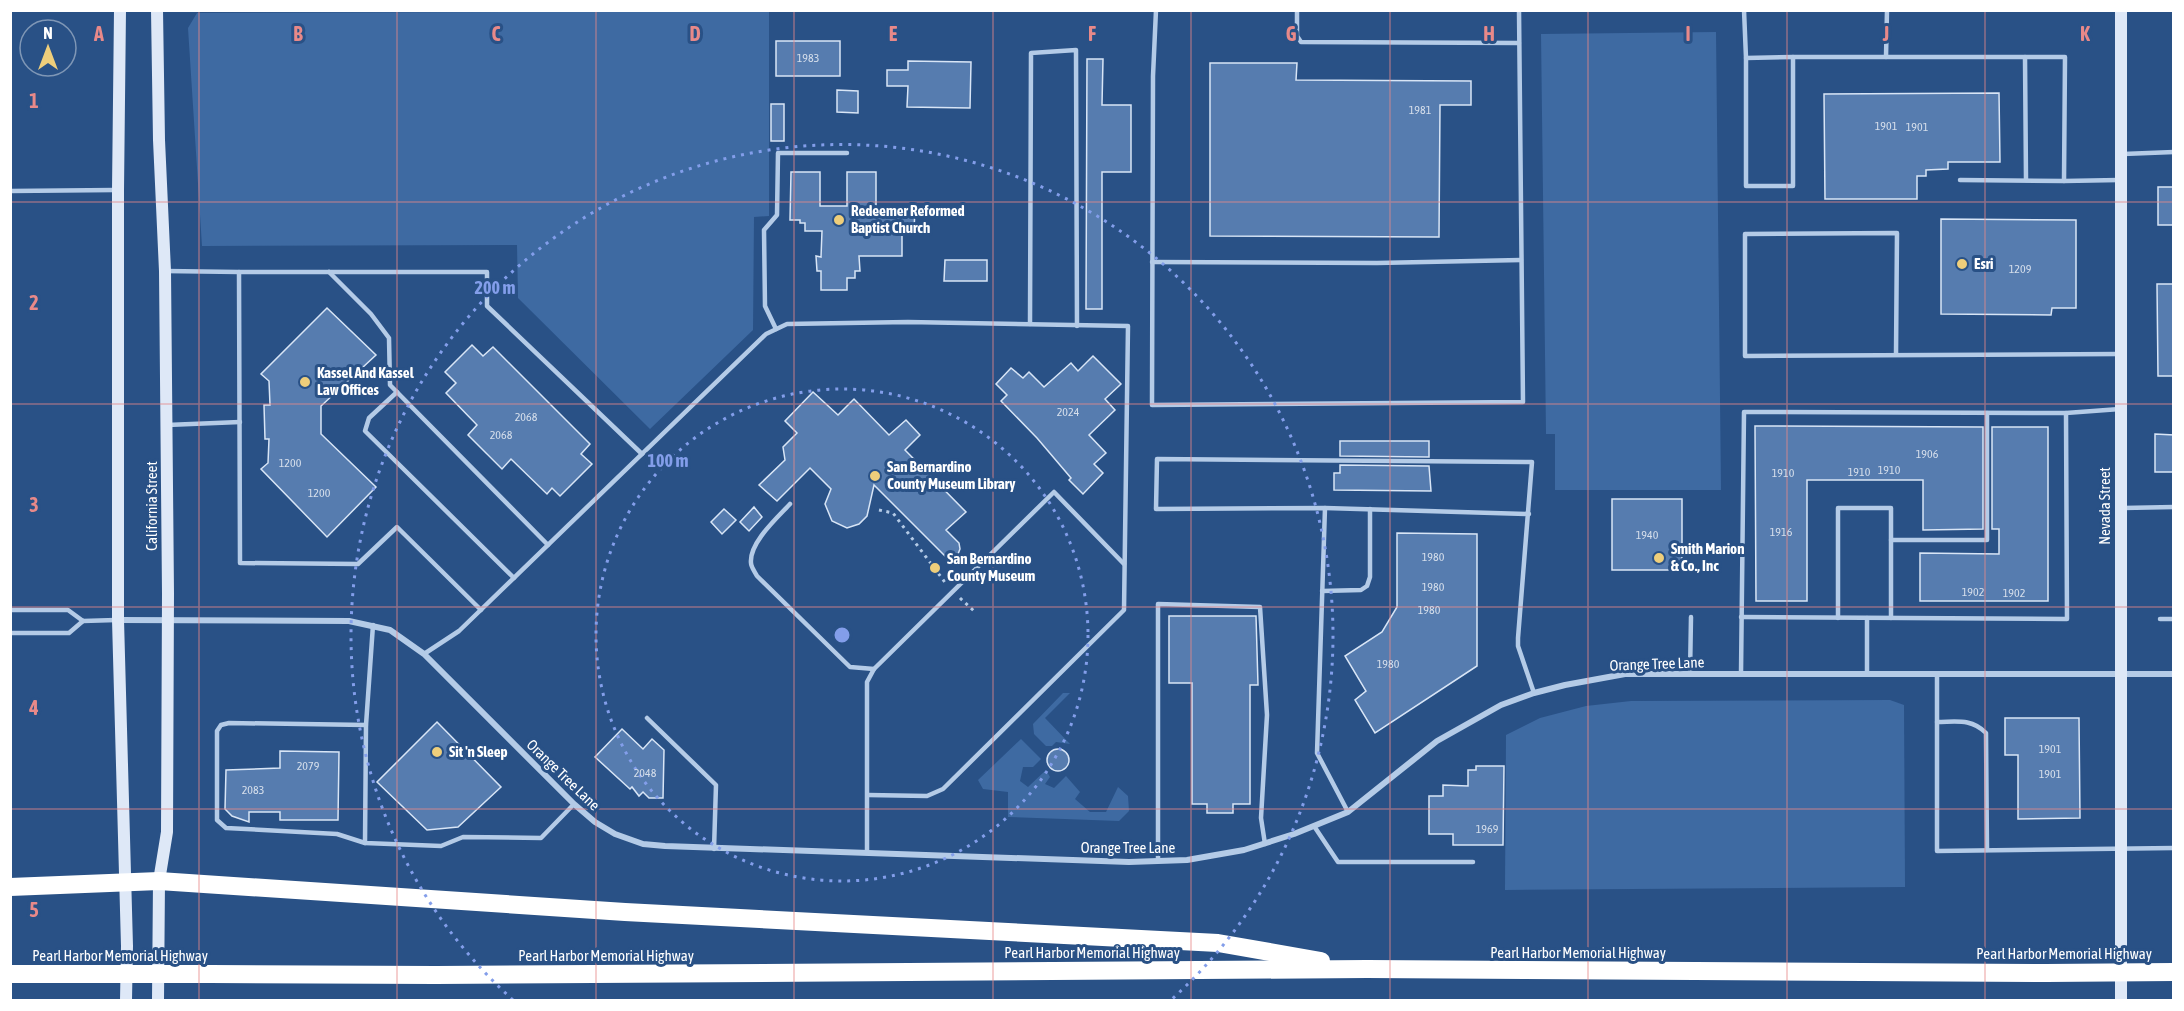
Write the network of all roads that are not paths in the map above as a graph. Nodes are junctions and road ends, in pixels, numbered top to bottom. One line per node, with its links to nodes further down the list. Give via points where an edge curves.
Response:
1 (120, 10): 21 (main road)
2 (157, 10): 25 (main road, California Street)
3 (1156, 10): 24 (lane)
4 (1297, 10): 9 (lane, via 1297,36 1301,42)
5 (1519, 10): 9 (lane)
6 (1744, 10): 13 (lane)
7 (1887, 10): 11 (lane)
8 (2121, 10): 16 (main road, Nevada Street)
9 (1519, 43): 23 (lane)
10 (1793, 57): 11 (lane); 13 (lane); 13 (lane, via 1793,186 1746,186)
11 (1886, 57): 12 (lane)
12 (2025, 57): 18 (lane); 20 (lane, via 2065,57)
13 (1746, 58)
14 (2174, 152): 16 (lane)
15 (847, 153): 30 (lane, via 778,153 777,215 764,230 765,306)
16 (2120, 154): 19 (main road, Nevada Street)
17 (1960, 180): 18 (lane)
18 (2026, 180): 20 (lane)
19 (2120, 180): 20 (lane); 31 (main road, Nevada Street)
20 (2064, 181)
21 (118, 190): 22 (lane); 60 (main road)
22 (10, 192)
23 (1521, 260): 24 (lane); 24 (lane, via 1522,402 1152,405)
24 (1152, 262)
25 (165, 271): 26 (lane); 38 (main road, California Street)
26 (239, 272): 27 (lane); 37 (lane)
27 (329, 272): 33 (lane, via 389,338 390,385); 39 (lane, via 487,272 488,306)
28 (1030, 324): 29 (lane); 29 (lane, via 1031,53 1076,50); 30 (lane, via 787,324)
29 (1077, 326): 48 (lane, via 1128,326)
30 (776, 329): 39 (lane, via 766,334)
31 (2120, 354): 32 (lane); 34 (main road, Nevada Street)
32 (1896, 355): 32 (lane, via 1745,356 1745,234 1897,233)
33 (397, 392): 47 (lane); 49 (lane, via 369,418 365,431)
34 (2120, 409): 36 (lane); 43 (main road, Nevada Street)
35 (1987, 413): 36 (lane); 46 (lane, via 1987,540); 54 (lane, via 1744,412)
36 (2066, 413): 57 (lane, via 2067,619)
37 (240, 422): 38 (lane); 52 (lane, via 240,563 358,564 397,526)
38 (167, 425): 61 (main road, California Street)
39 (642, 454): 47 (lane)
40 (790, 504): 66 (lane, via 756,543 751,564 757,576 850,667)
41 (2174, 507): 43 (lane)
42 (1325, 508): 44 (lane); 45 (lane, via 1156,509 1157,459 1532,462); 50 (lane)
43 (2120, 508): 71 (main road, Nevada Street)
44 (1370, 509): 45 (lane); 50 (lane, via 1367,586 1361,590)
45 (1529, 514): 73 (lane, via 1518,646)
46 (1891, 540): 55 (lane, via 1891,508 1838,508); 57 (lane)
47 (548, 545): 49 (lane)
48 (1124, 564): 66 (lane, via 1053,492); 77 (lane, via 1124,610 943,789 927,796)
49 (514, 578): 52 (lane)
50 (1322, 591): 79 (lane, via 1317,753)
51 (10, 610): 62 (lane, via 68,610)
52 (481, 610): 65 (lane, via 459,631)
53 (1690, 617): 69 (lane)
54 (1741, 617): 55 (lane); 70 (lane)
55 (1838, 618): 56 (lane)
56 (1867, 618): 57 (lane); 67 (lane)
57 (1891, 618)
58 (2160, 619): 59 (lane)
59 (2174, 619)
60 (118, 620): 61 (street, Orange Tree Lane); 62 (lane); 91 (main road)
61 (168, 620): 63 (street, Orange Tree Lane, via 349,621); 90 (main road, California Street, via 167,832)
62 (83, 621): 64 (lane, via 69,633)
63 (372, 626): 65 (street, Orange Tree Lane, via 390,630); 76 (lane)
64 (10, 633)
65 (424, 654): 78 (street, Orange Tree Lane)
66 (874, 669): 77 (lane, via 867,682)
67 (1867, 673): 68 (street, Orange Tree Lane); 70 (street, Orange Tree Lane)
68 (1937, 673): 71 (street, Orange Tree Lane); 75 (lane)
69 (1690, 674): 70 (street, Orange Tree Lane); 73 (street, Orange Tree Lane, via 1625,674)
70 (1741, 674)
71 (2120, 674): 72 (street, Orange Tree Lane); 85 (main road, Nevada Street)
72 (2174, 674)
73 (1534, 693): 79 (street, Orange Tree Lane, via 1501,705 1437,741)
74 (647, 718): 84 (lane, via 716,785)
75 (1937, 722): 86 (lane, via 1968,722 1986,733); 86 (lane, via 1937,851)
76 (366, 725): 81 (lane); 81 (lane, via 229,723 217,731 217,820 226,828 337,834)
77 (868, 795): 87 (lane)
78 (574, 804): 81 (lane, via 541,838 463,837 441,846); 84 (street, Orange Tree Lane, via 615,834 643,844)
79 (1348, 812): 80 (street, Orange Tree Lane)
80 (1314, 826): 82 (street, Orange Tree Lane); 89 (lane, via 1338,862)
81 (365, 843)
82 (1265, 844): 88 (street, Orange Tree Lane, via 1187,860); 88 (lane, via 1261,818 1267,715 1260,607 1158,604)
83 (2174, 848): 85 (lane)
84 (714, 849): 87 (street, Orange Tree Lane)
85 (2121, 849): 86 (lane); 98 (main road, Nevada Street)
86 (1987, 850)
87 (867, 853): 88 (street, Orange Tree Lane)
88 (1158, 861)
89 (1473, 862)
90 (159, 881): 91 (highway); 93 (highway, via 625,912 1218,943); 97 (main road, California Street)
91 (125, 882): 92 (highway); 96 (main road)
92 (10, 887)
93 (1367, 969): 94 (highway, Pearl Harbor Memorial Highway, bridge); 95 (highway, Pearl Harbor Memorial Highway, bridge)
94 (2174, 972)
95 (10, 974)
96 (126, 1000)
97 (158, 1000)
98 (2121, 1000)

